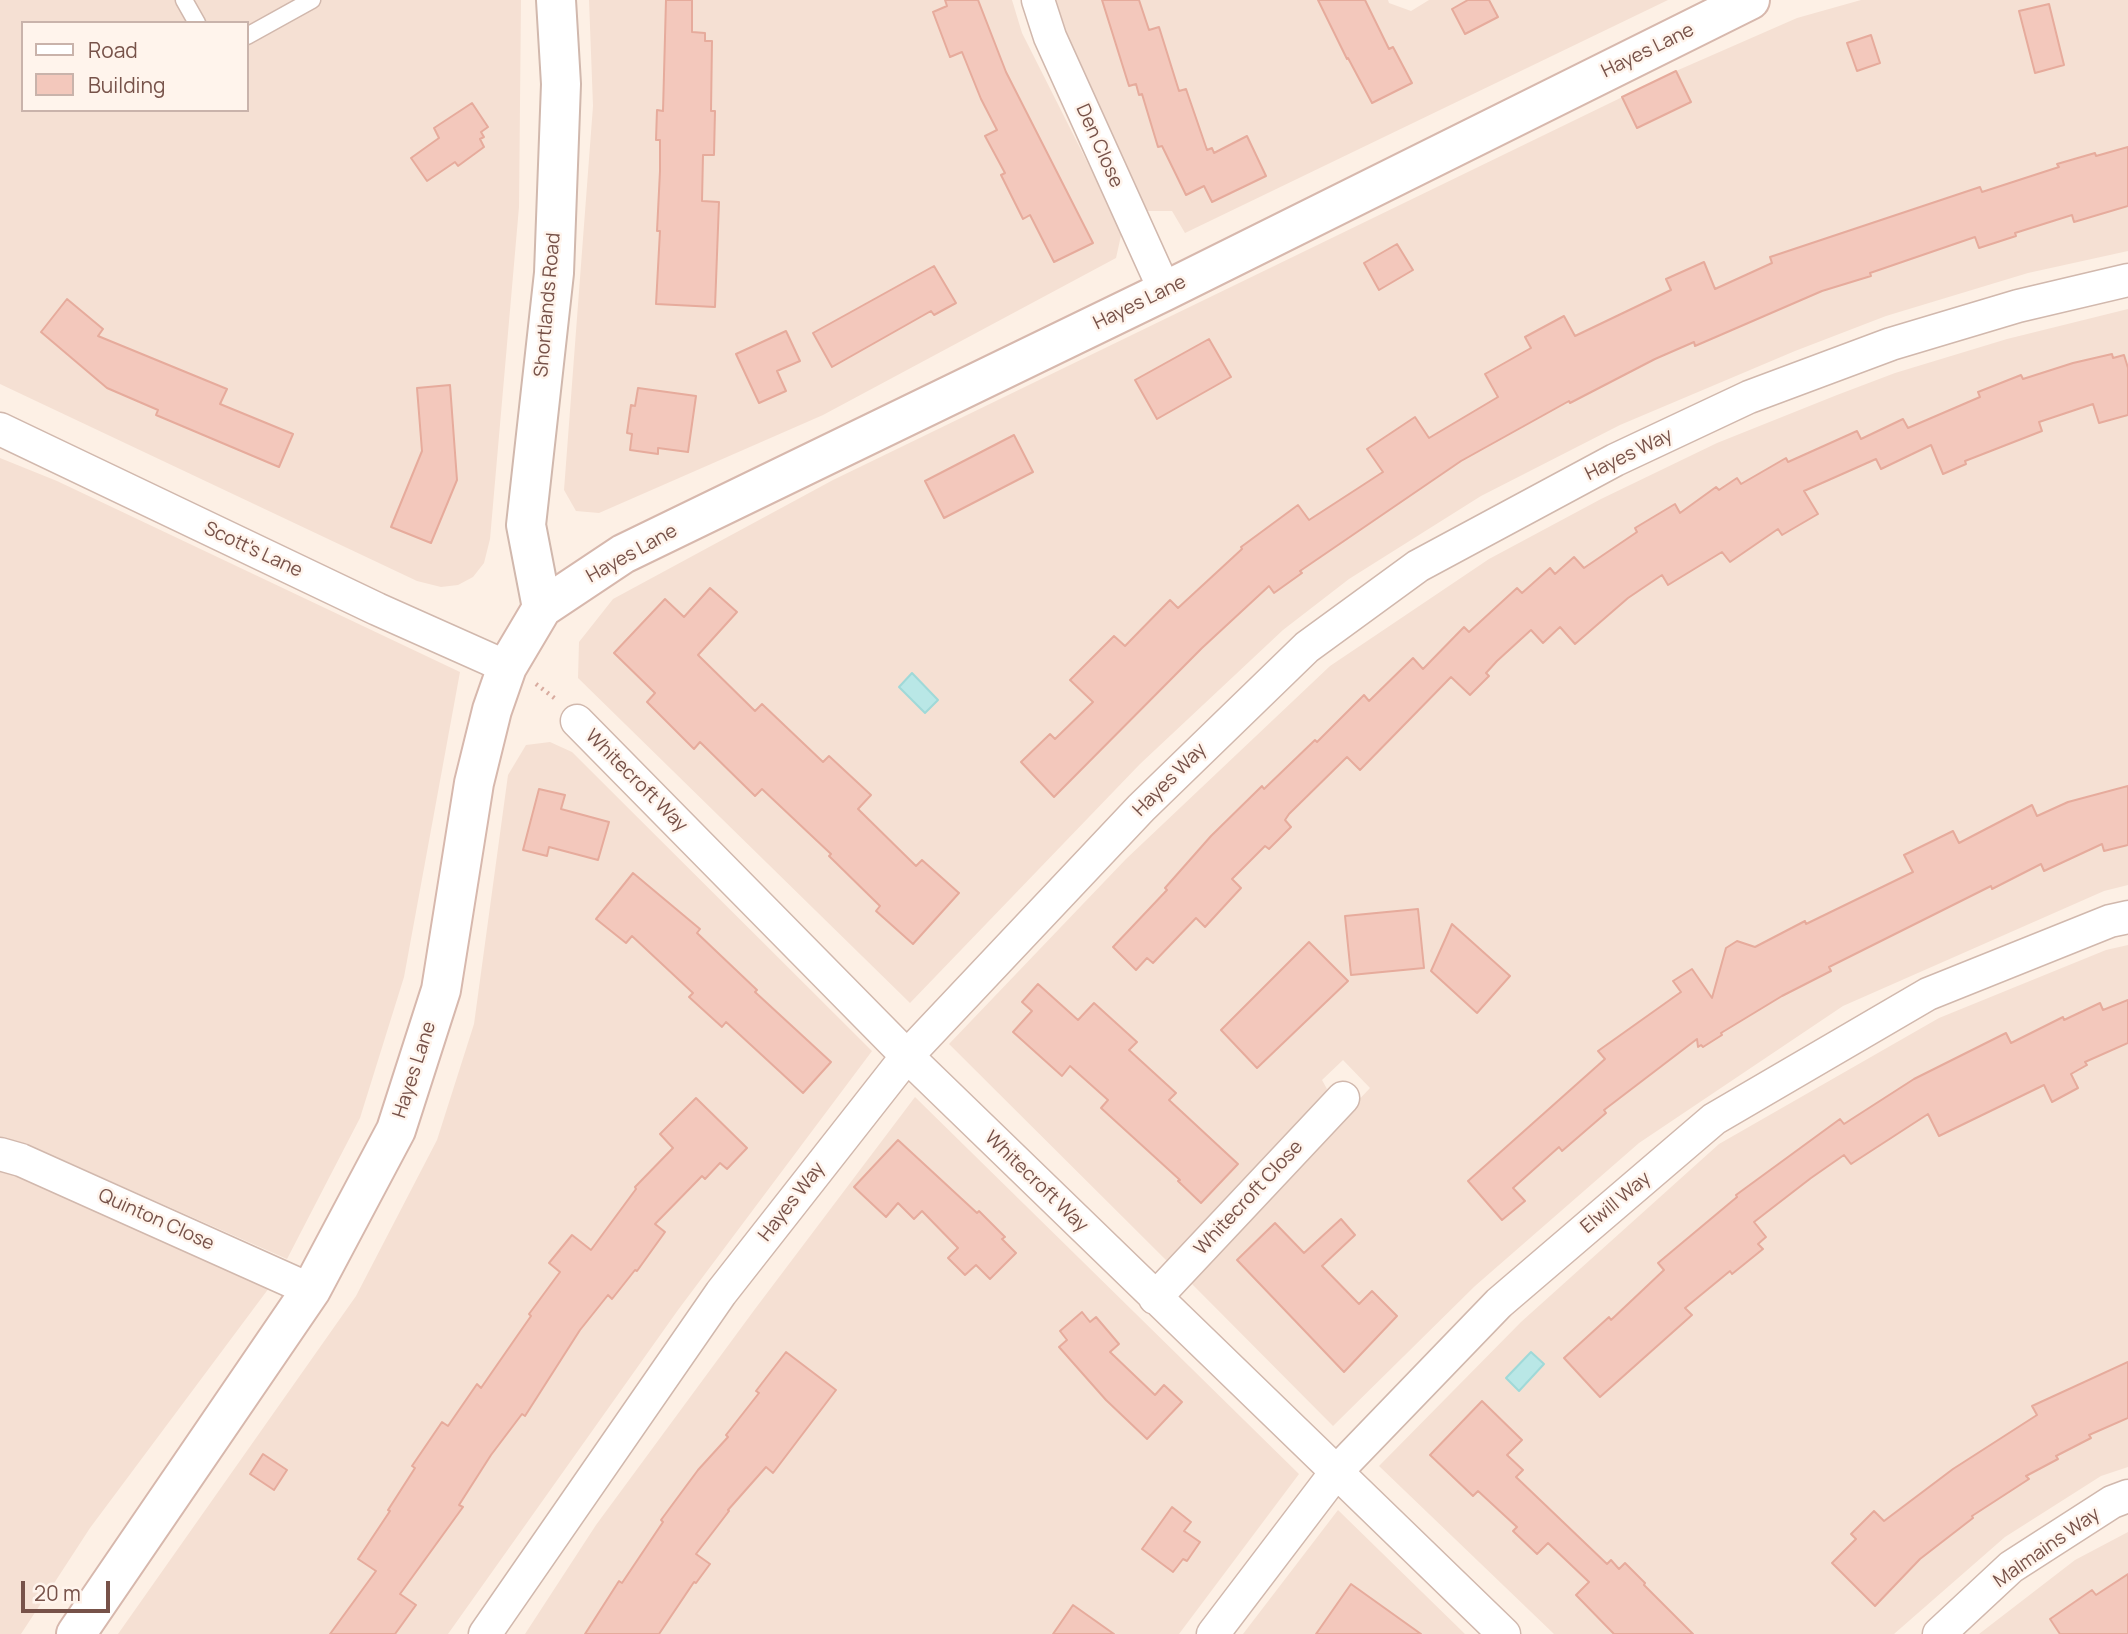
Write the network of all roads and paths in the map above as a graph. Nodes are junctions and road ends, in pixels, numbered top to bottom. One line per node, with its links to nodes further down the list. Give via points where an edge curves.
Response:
1 (184, 0): 6 (lane)
2 (312, 0): 7 (lane)
3 (556, 0): 11 (main road, Shortlands Road, via 561,84 554,273 526,525)
4 (1038, 0): 9 (street, Den Close, via 1050,37)
5 (1751, 0): 9 (main road, Hayes Lane)
6 (196, 21)
7 (248, 35)
8 (2128, 280): 15 (street, Hayes Way, via 2018,306 1891,344 1749,397 1615,460 1418,566 1307,647 1141,808)
9 (1165, 290): 11 (main road, Hayes Lane, via 623,554)
10 (0, 429): 12 (street, Scott's Lane)
11 (542, 608): 12 (main road, Hayes Lane)
12 (507, 667): 13 (path, via 547,691); 18 (main road, Hayes Lane, via 474,783 441,990 396,1130)
13 (577, 721): 15 (street, Whitecroft Way)
14 (2128, 917): 20 (street, Elwill Way, via 1928,994 1714,1119 1499,1303)
15 (907, 1056): 19 (street, Whitecroft Way); 23 (street, Hayes Way, via 721,1293)
16 (1343, 1098): 19 (street, Whitecroft Close)
17 (0, 1154): 18 (street, Quinton Close)
18 (311, 1290): 22 (main road, Hayes Lane)
19 (1156, 1298): 20 (street, Whitecroft Way)
20 (1337, 1471): 24 (street, Elwill Way); 25 (street, Whitecroft Way)
21 (2128, 1496): 26 (street, Malmains Way, via 2011,1567)
22 (76, 1634)
23 (485, 1634)
24 (1213, 1634)
25 (1504, 1634)
26 (1939, 1634)

